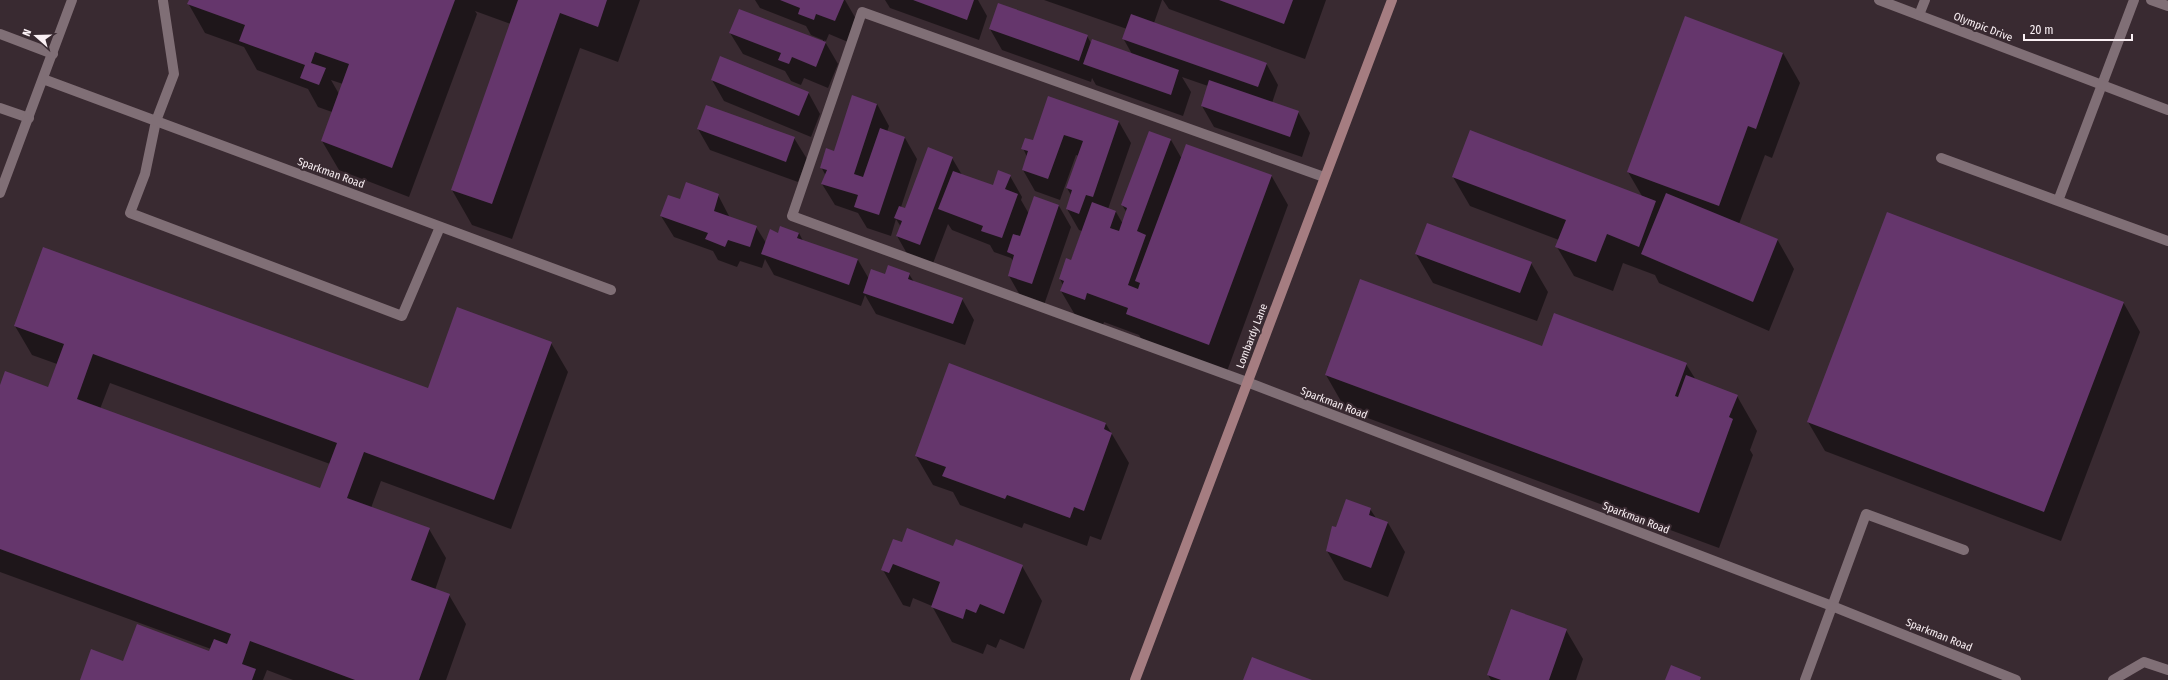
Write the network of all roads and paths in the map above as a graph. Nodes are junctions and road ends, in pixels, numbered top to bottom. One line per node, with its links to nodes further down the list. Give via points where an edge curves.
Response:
1 (72, 0): 11 (street)
2 (163, 0): 17 (street, via 174,74)
3 (1392, 0): 19 (main road, Lombardy Lane)
4 (1879, 0): 9 (street, Olympic Drive)
5 (1925, 0): 9 (street)
6 (2134, 0): 13 (street)
7 (2151, 0): 8 (street)
8 (2168, 6)
9 (1919, 15): 13 (street, Olympic Drive)
10 (0, 34): 11 (street)
11 (53, 54): 12 (street)
12 (43, 79): 16 (street); 17 (street, Sparkman Road)
13 (2102, 84): 15 (street, Olympic Drive); 21 (street)
14 (0, 108): 16 (street)
15 (2168, 110)
16 (28, 118): 20 (street)
17 (156, 121): 22 (street, Sparkman Road); 22 (street, via 144,174 130,213 402,316)
18 (1941, 158): 21 (street)
19 (1324, 177): 25 (main road, Lombardy Lane); 25 (street, Sparkman Road, via 862,12 792,216)
20 (0, 194)
21 (2058, 202): 23 (street)
22 (440, 227): 24 (street, Sparkman Road)
23 (2168, 241)
24 (611, 290)
25 (1247, 382): 27 (street, Sparkman Road); 29 (main road, Lombardy Lane)
26 (1964, 550): 27 (street, via 1866,514)
27 (1832, 606): 30 (street); 31 (street, Sparkman Road)
28 (2168, 670): 32 (street, via 2144,662)
29 (1135, 680)
30 (1805, 680)
31 (2016, 680)
32 (2113, 680)

